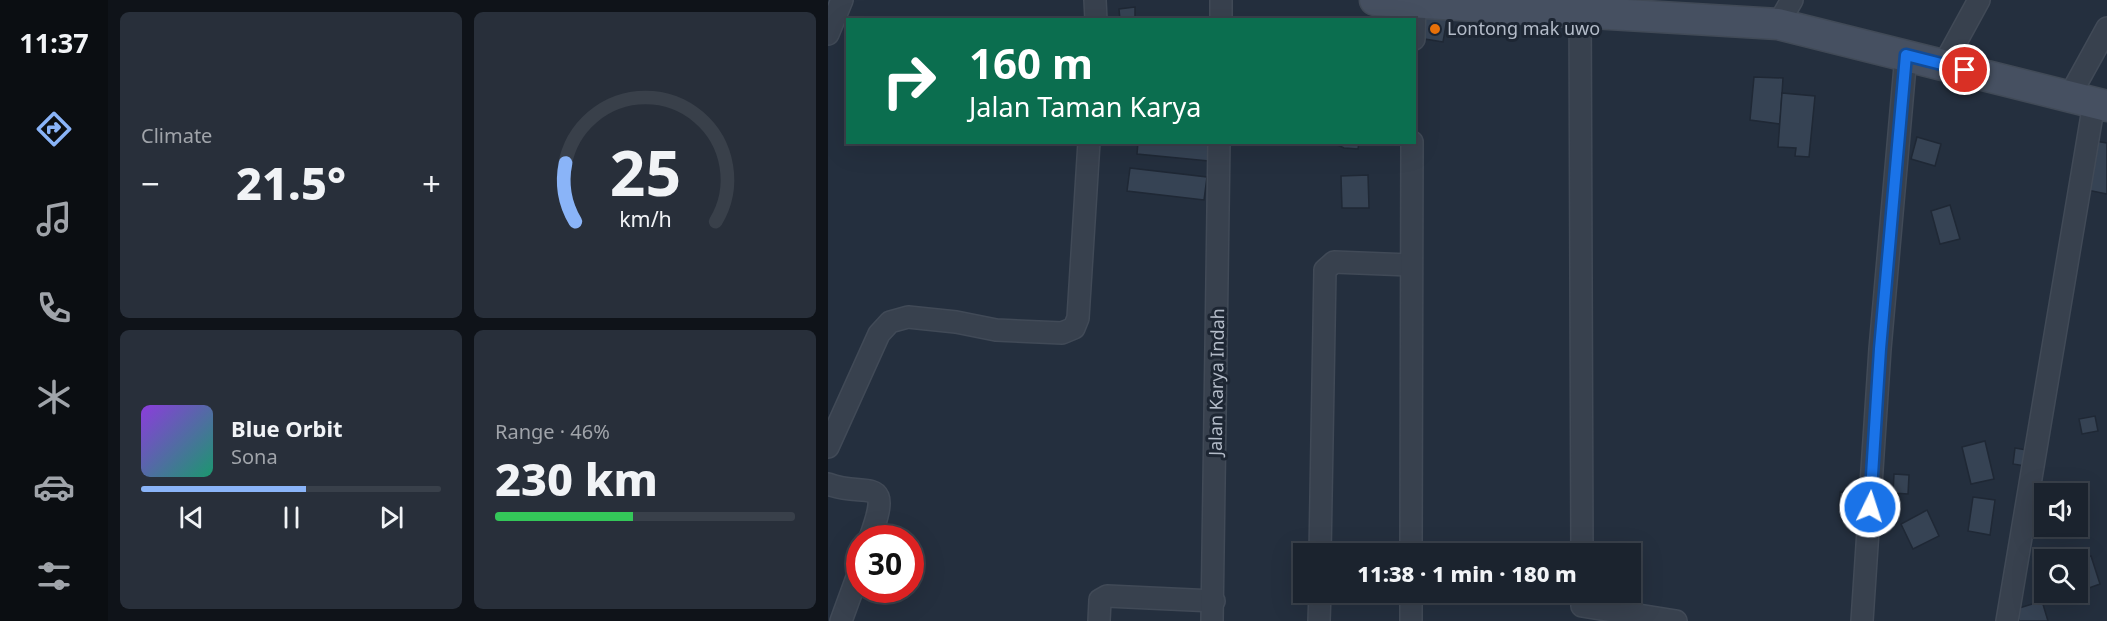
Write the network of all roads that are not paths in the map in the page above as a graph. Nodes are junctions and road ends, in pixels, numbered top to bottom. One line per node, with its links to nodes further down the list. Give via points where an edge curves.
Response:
1 (842, 0): 13 (street)
2 (1095, 0): 9 (street)
3 (1221, 0): 10 (street)
4 (1375, 0): 6 (street)
5 (1979, 0): 15 (street)
6 (1415, 3): 7 (street); 11 (street)
7 (1579, 5): 8 (street); 26 (street)
8 (1785, 12): 14 (street)
9 (1096, 18)
10 (1221, 18)
11 (1415, 18)
12 (2107, 28): 16 (street)
13 (828, 34)
14 (1906, 55): 15 (street); 37 (street, via 1880,349)
15 (1944, 64): 16 (street)
16 (2090, 102): 38 (street)
17 (1089, 144): 21 (street, via 1078,318 1074,328 1062,333 996,330 920,318 890,322 879,334)
18 (1220, 144): 31 (street, Jalan Karya Indah)
19 (1412, 144): 20 (street)
20 (1410, 265): 24 (street, via 1334,262 1325,270); 25 (street)
21 (828, 447)
22 (828, 484): 23 (street, via 875,493 879,498)
23 (875, 525)
24 (1320, 543)
25 (1411, 543)
26 (1582, 543)
27 (848, 603): 32 (street)
28 (1320, 603): 34 (street)
29 (1411, 603): 35 (street)
30 (1582, 606): 36 (street)
31 (1213, 611): 33 (street, via 1107,596 1101,600)
32 (841, 621)
33 (1099, 621)
34 (1320, 621)
35 (1412, 621)
36 (1676, 621)
37 (1862, 621)
38 (2007, 621)

